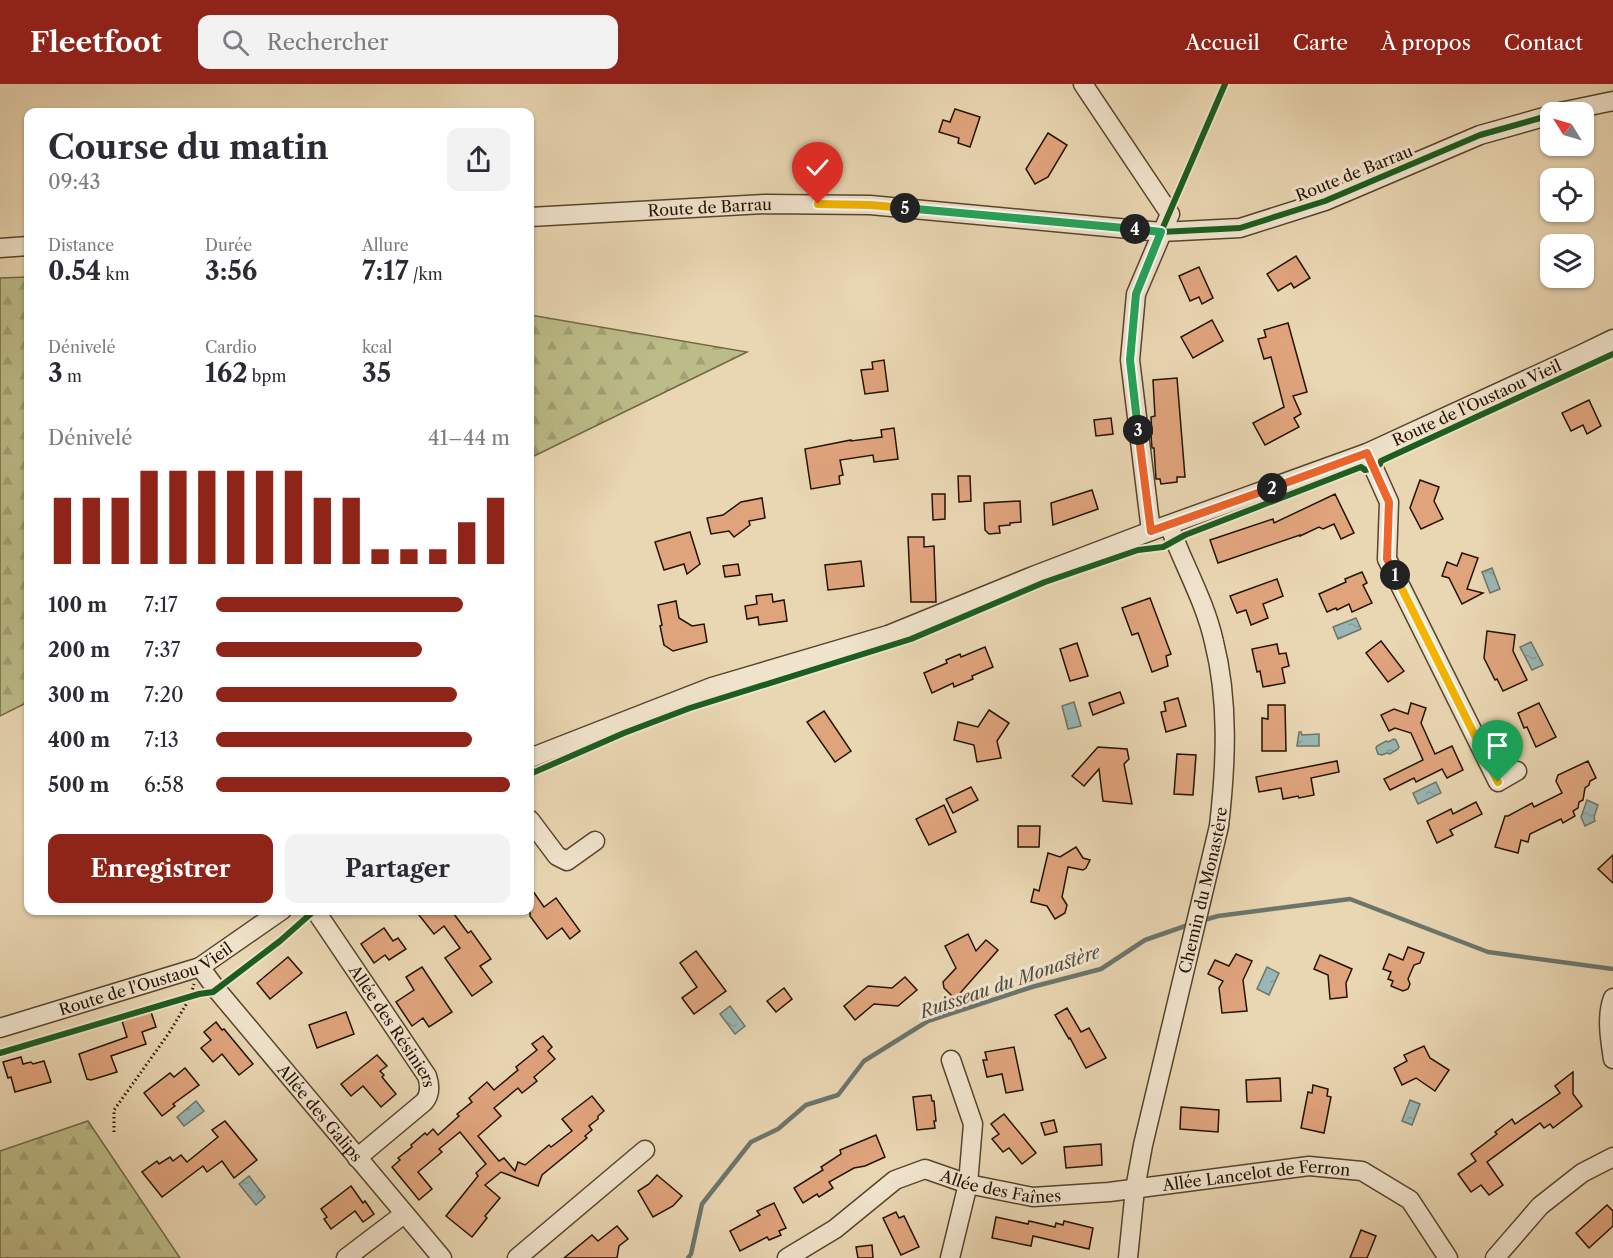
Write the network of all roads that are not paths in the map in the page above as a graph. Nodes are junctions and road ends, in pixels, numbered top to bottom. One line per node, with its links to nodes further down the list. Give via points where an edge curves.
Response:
1 (1083, 84): 6 (street, via 1170,214)
2 (1613, 101): 3 (street)
3 (1594, 105)
4 (1540, 118): 6 (street, Route de Barrau, via 1480,135 1325,201 1240,228)
5 (534, 217): 6 (street, Route de Barrau, via 765,204 870,205)
6 (1161, 232): 12 (street, via 1136,294 1130,360)
7 (24, 246): 8 (street)
8 (0, 248)
9 (1613, 339): 10 (street, Route de l'Oustaou Vieil)
10 (1367, 453): 11 (street, Route de l'Oustaou Vieil); 14 (street, via 1389,502 1387,559 1498,782)
11 (1169, 525): 12 (street, Route de l'Oustaou Vieil); 28 (street, Chemin du Monastère, via 1214,641 1224,702 1224,779 1219,826)
12 (1151, 531): 13 (street, Route de l'Oustaou Vieil, via 888,635 712,687)
13 (534, 756)
14 (1517, 771)
15 (534, 825): 16 (street, via 557,856 567,861)
16 (595, 841)
17 (275, 915): 19 (street, Route de l'Oustaou Vieil)
18 (318, 915): 26 (street, Allée des Résiniers, via 430,1084 424,1102)
19 (200, 967): 21 (street, Route de l'Oustaou Vieil); 26 (street, Allée des Galips)
20 (1613, 998): 22 (street)
21 (0, 1028)
22 (1613, 1059)
23 (951, 1060): 27 (street, via 973,1124)
24 (645, 1150): 32 (street)
25 (1613, 1157): 37 (street, via 1582,1173 1540,1206)
26 (357, 1158): 29 (street, Allée des Galips)
27 (968, 1184): 28 (street, Allée des Faînes, via 1033,1197); 33 (street, Allée des Faînes, via 925,1169 895,1180 835,1229); 34 (street)
28 (1135, 1189): 35 (street, Chemin du Monastère); 36 (street, Allée Lancelot de Ferron, via 1309,1166 1362,1172 1410,1200)
29 (404, 1214): 30 (street); 31 (street, Allée des Galips)
30 (346, 1258)
31 (442, 1258)
32 (518, 1258)
33 (787, 1258)
34 (950, 1258)
35 (1128, 1258)
36 (1448, 1258)
37 (1495, 1258)

